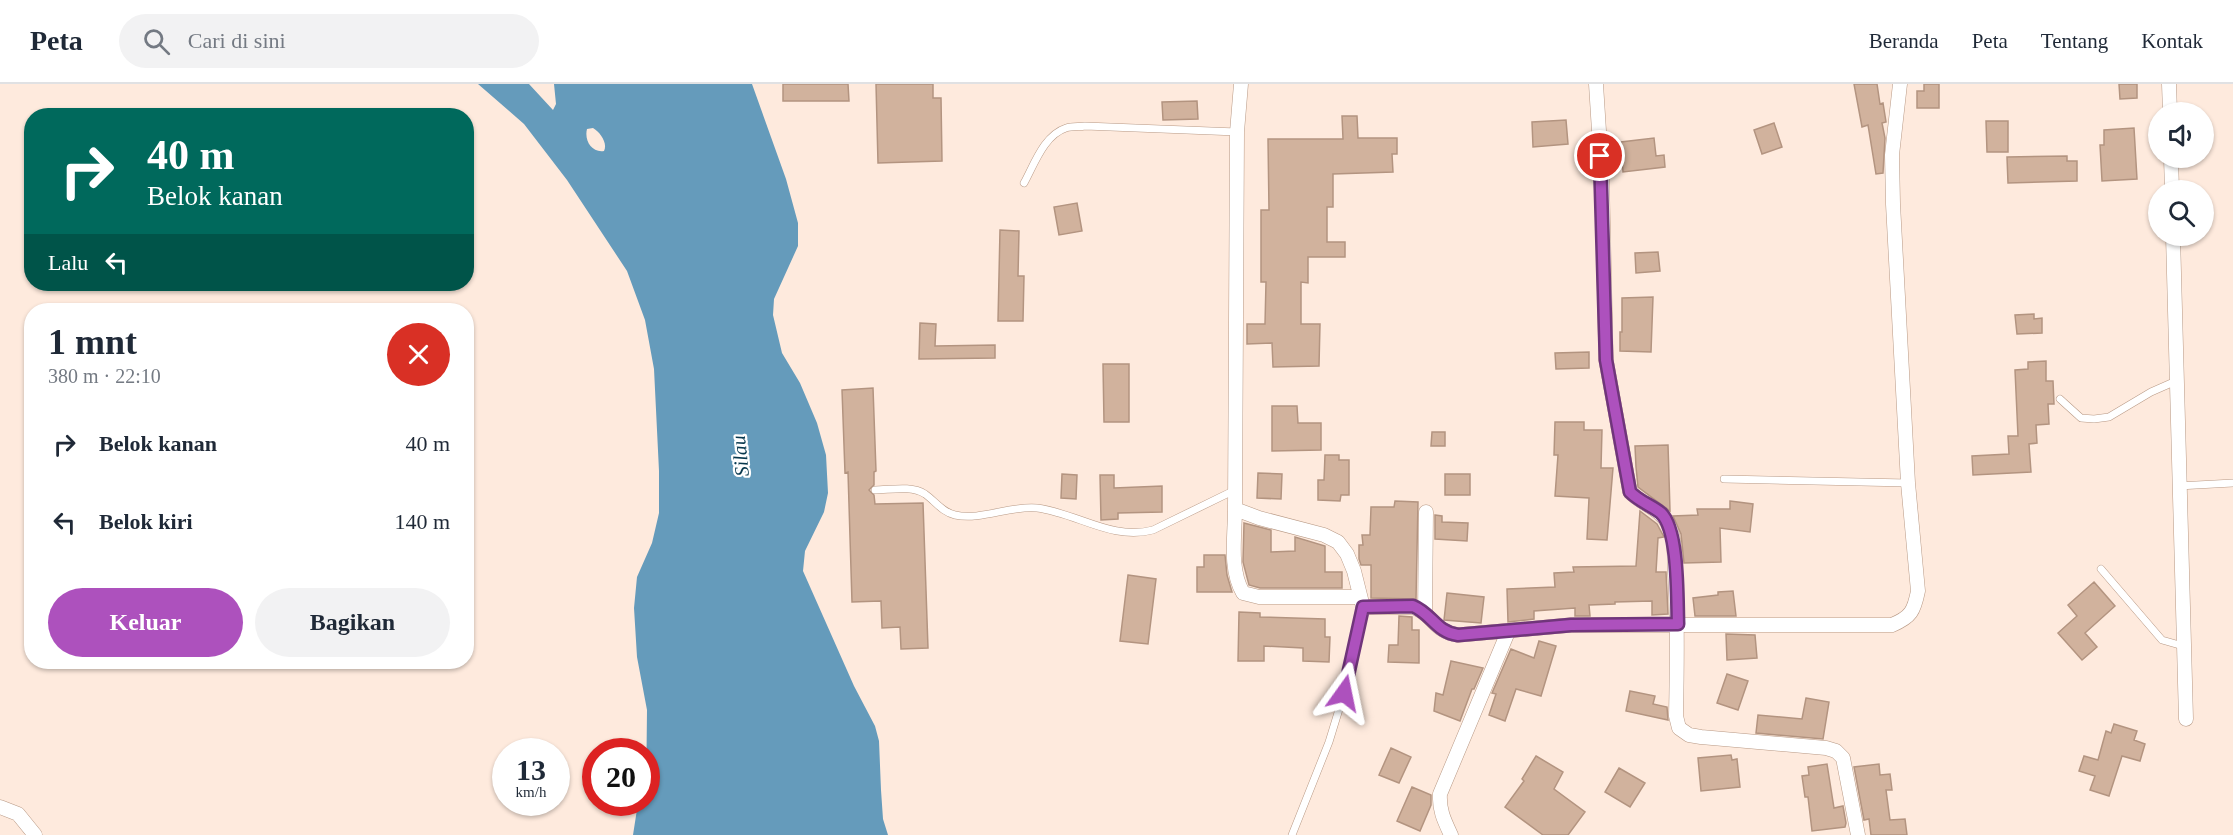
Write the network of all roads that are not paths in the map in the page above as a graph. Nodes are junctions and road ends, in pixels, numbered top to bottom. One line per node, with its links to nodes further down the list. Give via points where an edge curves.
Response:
1 (1241, 84): 6 (street)
2 (1596, 84): 22 (street, via 1604,329 1611,393 1630,492 1661,513 1669,525)
3 (1899, 84): 12 (street, via 1892,155 1893,204)
4 (2169, 84): 5 (street)
5 (2170, 102)
6 (1237, 132): 7 (lane, via 1066,128 1042,148); 16 (street)
7 (1023, 183)
8 (2173, 246): 9 (street)
9 (2176, 381): 10 (lane, via 2109,417 2081,418); 14 (street)
10 (2060, 399)
11 (1724, 479): 12 (lane)
12 (1908, 483): 22 (street, via 1918,591 1915,608 1906,619 1892,625)
13 (2233, 483): 14 (lane)
14 (2178, 486): 24 (street)
15 (875, 490): 16 (lane, via 910,489 924,493 954,515 1035,508 1116,531 1139,533 1153,530)
16 (1234, 490): 17 (street)
17 (1235, 509): 20 (street, via 1338,542 1354,571); 20 (street, via 1234,558 1243,593)
18 (1426, 512): 21 (street)
19 (2102, 568): 24 (lane, via 2162,640)
20 (1361, 602): 21 (street, via 1413,606); 28 (lane, via 1344,693)
21 (1425, 614): 23 (street, via 1450,634)
22 (1678, 624): 23 (street, via 1571,625); 30 (street, via 1679,728 1701,737 1836,751 1846,767)
23 (1508, 632): 29 (street, via 1440,794 1439,806)
24 (2183, 646): 25 (street)
25 (2186, 719)
26 (0, 807): 27 (street, via 18,814)
27 (35, 835)
28 (1292, 835)
29 (1451, 835)
30 (1858, 835)

